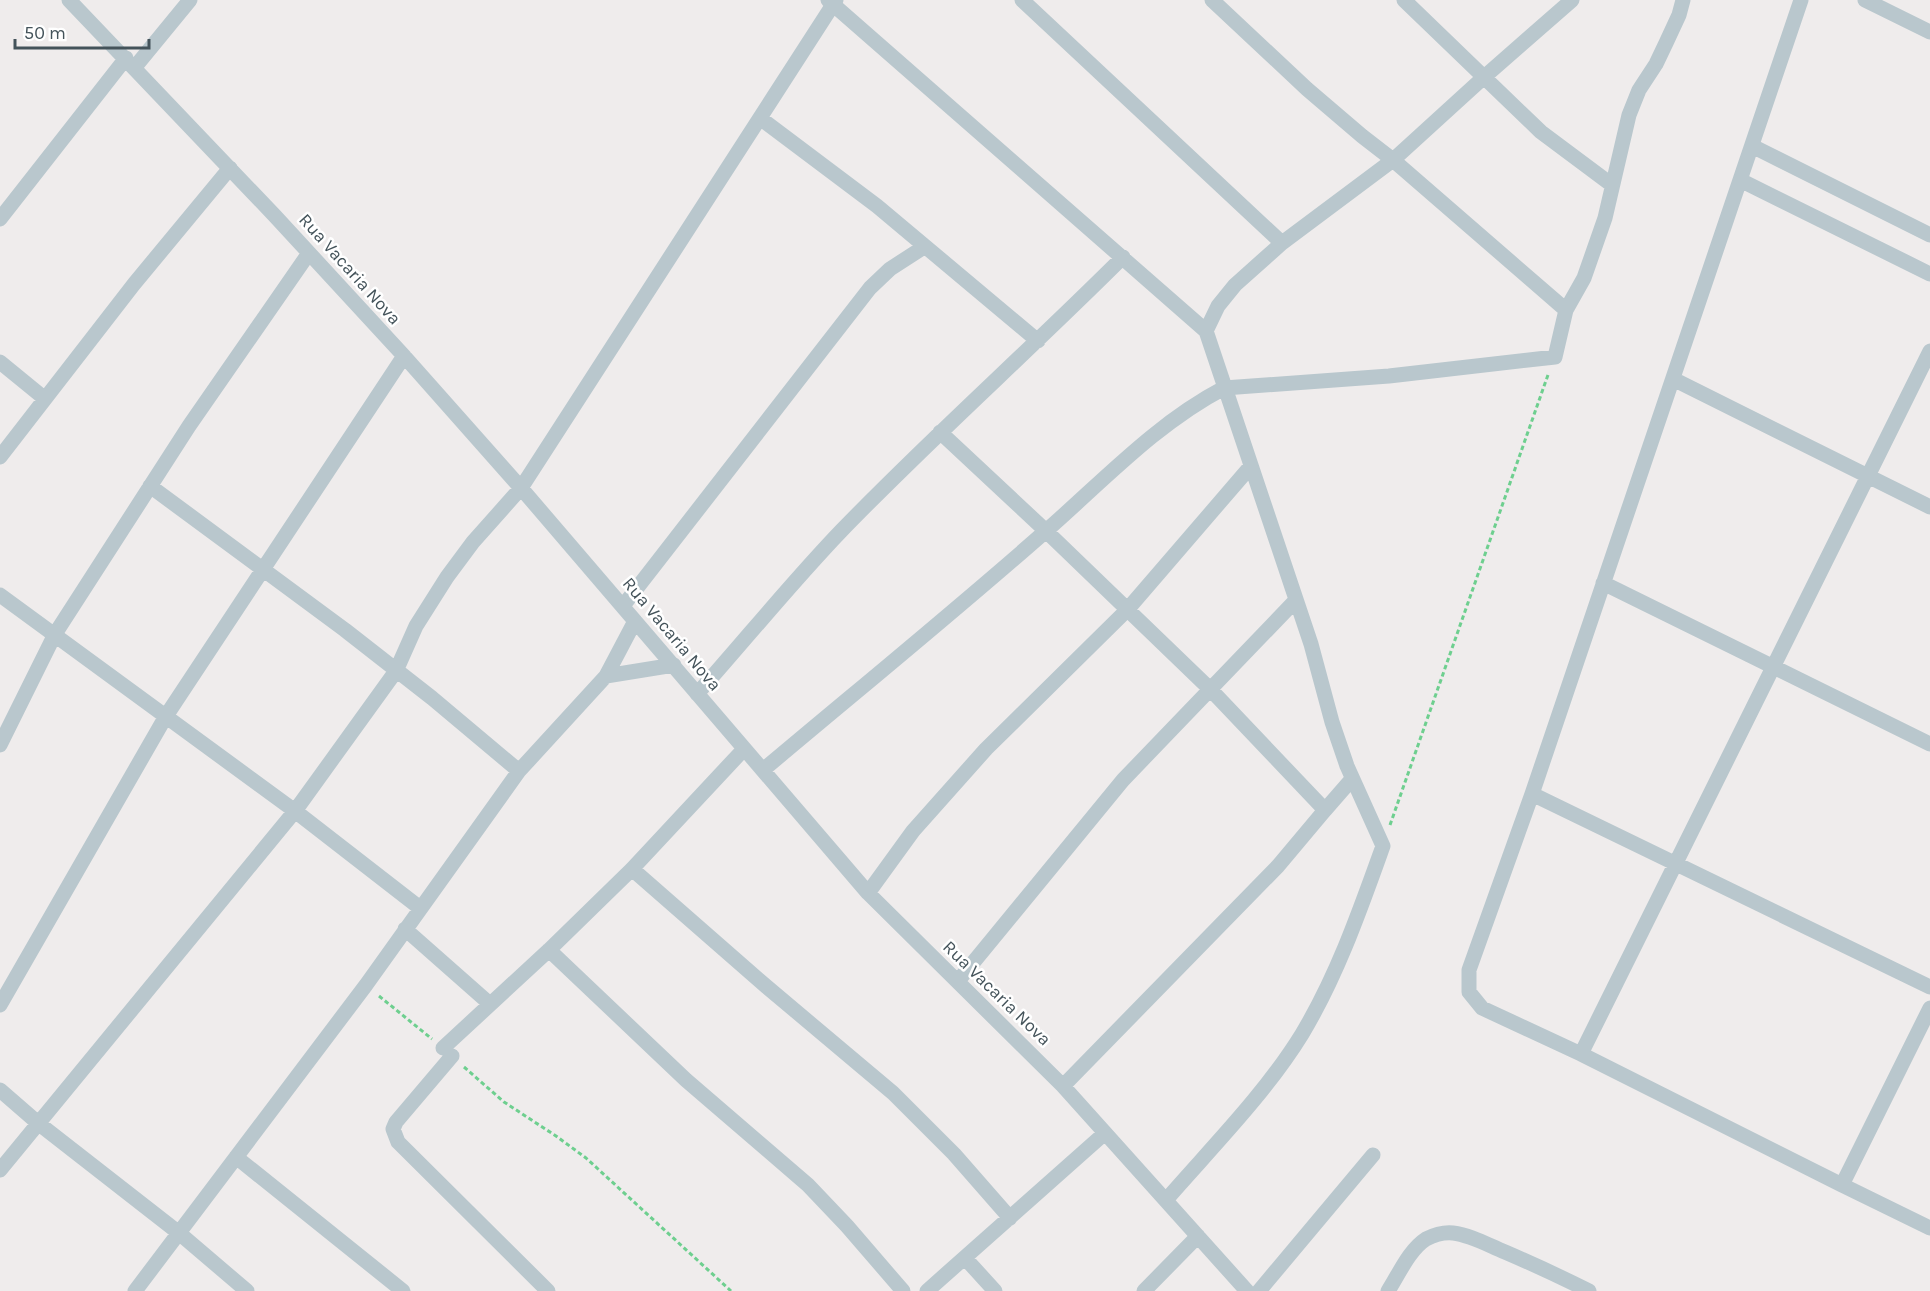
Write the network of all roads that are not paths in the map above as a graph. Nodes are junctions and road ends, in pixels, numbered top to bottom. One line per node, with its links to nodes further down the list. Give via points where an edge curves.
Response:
1 (69, 0): 12 (street, Rua Vacaria Nova)
2 (190, 0): 12 (street)
3 (1022, 0): 22 (street)
4 (1212, 0): 16 (street, via 1307,89)
5 (1404, 0): 13 (street)
6 (1572, 0): 13 (street)
7 (1683, 0): 19 (street, via 1629,115)
8 (1801, 0): 15 (street)
9 (1865, 0): 11 (street)
10 (832, 1): 14 (street); 25 (street)
11 (1930, 32)
12 (131, 63): 17 (street, Rua Vacaria Nova); 20 (street)
13 (1483, 78): 16 (street); 19 (street, via 1541,132)
14 (760, 117): 23 (street); 41 (street)
15 (1752, 146): 18 (street); 21 (street)
16 (1393, 160): 22 (street); 27 (street)
17 (230, 168): 24 (street, Rua Vacaria Nova); 35 (street)
18 (1740, 180): 26 (street); 33 (street)
19 (1612, 185): 27 (street, via 1584,278)
20 (0, 219)
21 (1930, 235)
22 (1282, 243): 28 (street, via 1235,285 1218,306)
23 (924, 247): 29 (street); 48 (street, via 890,269 870,288)
24 (309, 253): 31 (street, Rua Vacaria Nova); 40 (street)
25 (1123, 257): 28 (street); 29 (street)
26 (1930, 274)
27 (1566, 310): 34 (street, via 1555,357 1389,376)
28 (1206, 331): 34 (street)
29 (1038, 341): 36 (street)
30 (1930, 351): 39 (street)
31 (404, 356): 41 (street, Rua Vacaria Nova); 44 (street)
32 (0, 362): 35 (street)
33 (1673, 379): 39 (street); 45 (street)
34 (1224, 388): 38 (street); 43 (street, via 1162,428)
35 (44, 398): 37 (street)
36 (940, 432): 43 (street); 57 (street, via 841,531)
37 (0, 458)
38 (1251, 466): 47 (street); 49 (street)
39 (1868, 476): 42 (street); 53 (street)
40 (150, 486): 44 (street); 51 (street)
41 (521, 488): 48 (street, Rua Vacaria Nova); 54 (street, via 443,583 416,626)
42 (1930, 507)
43 (1046, 531): 49 (street); 62 (street)
44 (264, 569): 54 (street); 58 (street)
45 (1603, 583): 53 (street); 65 (street)
46 (0, 595): 51 (street)
47 (1296, 600): 56 (street); 64 (street)
48 (623, 606): 50 (street, Rua Vacaria Nova)
49 (1127, 610): 56 (street); 70 (street, via 986,748 913,831)
50 (635, 621): 52 (street, Rua Vacaria Nova); 55 (street)
51 (55, 634): 58 (street); 60 (street)
52 (674, 665): 55 (street); 57 (street, Rua Vacaria Nova)
53 (1773, 667): 59 (street); 68 (street)
54 (396, 671): 63 (street); 67 (street)
55 (606, 676): 63 (street)
56 (1211, 690): 66 (street); 74 (street, via 1124,780)
57 (697, 694): 61 (street, Rua Vacaria Nova)
58 (166, 716): 67 (street); 77 (street)
59 (1930, 744)
60 (0, 746)
61 (744, 749): 62 (street, Rua Vacaria Nova); 69 (street)
62 (763, 770): 70 (street, Rua Vacaria Nova)
63 (519, 771): 71 (street)
64 (1352, 779): 66 (street); 88 (street, via 1383,846 1358,916 1301,1035 1257,1096)
65 (1532, 794): 68 (street); 79 (street, via 1469,970 1469,992 1482,1008)
66 (1325, 810): 80 (street, via 1270,874)
67 (295, 811): 71 (street); 82 (street)
68 (1676, 863): 75 (street); 79 (street)
69 (632, 868): 73 (street); 89 (street, via 893,1093)
70 (868, 893): 74 (street, Rua Vacaria Nova)
71 (420, 908): 72 (street)
72 (405, 929): 76 (street); 85 (street)
73 (549, 950): 76 (street); 98 (street, via 686,1080 808,1185)
74 (958, 981): 80 (street, Rua Vacaria Nova)
75 (1930, 987)
76 (490, 1004): 97 (street, via 448,1052 393,1129 398,1142)
77 (0, 1005)
78 (1930, 1008): 87 (street)
79 (1581, 1054): 87 (street)
80 (1063, 1086): 83 (street, Rua Vacaria Nova)
81 (0, 1090): 82 (street)
82 (38, 1123): 86 (street); 91 (street)
83 (1105, 1133): 88 (street, Rua Vacaria Nova); 89 (street)
84 (1373, 1155): 103 (street)
85 (236, 1157): 91 (street); 96 (street)
86 (0, 1170)
87 (1842, 1185): 90 (street)
88 (1166, 1200): 92 (street, Rua Vacaria Nova)
89 (1010, 1218): 93 (street)
90 (1930, 1228)
91 (179, 1233): 94 (street); 95 (street)
92 (1198, 1236): 101 (street); 102 (street, Rua Vacaria Nova)
93 (965, 1258): 99 (street); 100 (street)
94 (135, 1291)
95 (248, 1291)
96 (403, 1291)
97 (548, 1291)
98 (903, 1291)
99 (927, 1291)
100 (995, 1291)
101 (1144, 1291)
102 (1247, 1291)
103 (1259, 1291)
104 (1388, 1291): 105 (street, via 1420,1244 1436,1235 1452,1233 1481,1242)
105 (1589, 1291)

